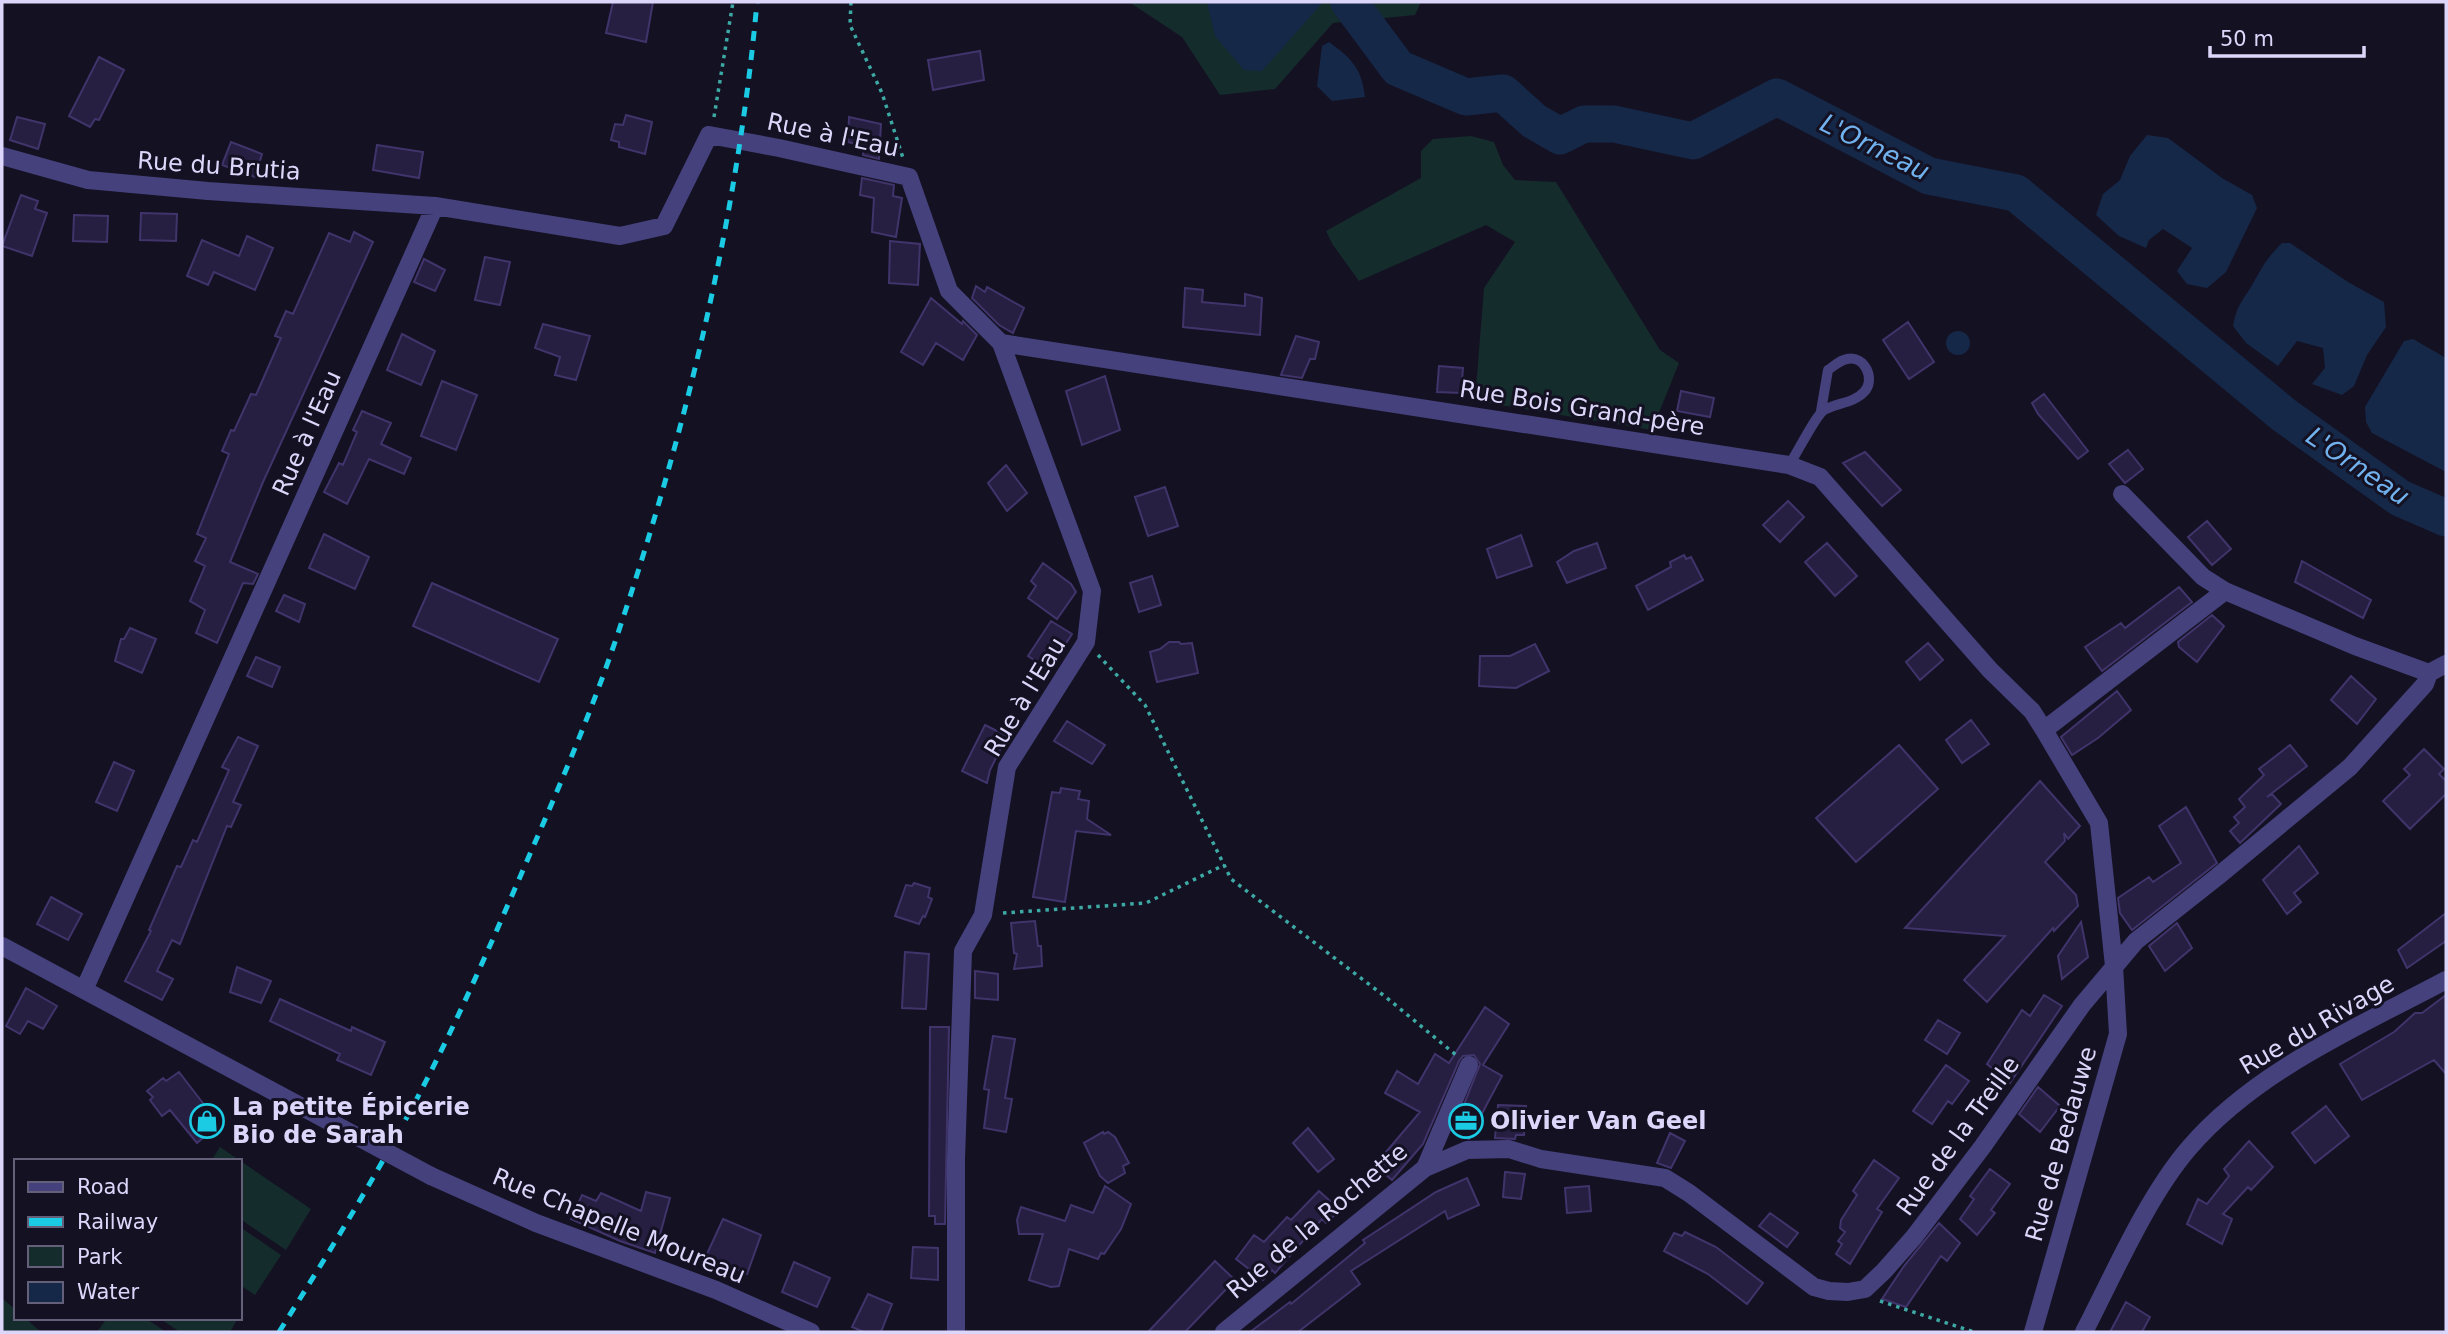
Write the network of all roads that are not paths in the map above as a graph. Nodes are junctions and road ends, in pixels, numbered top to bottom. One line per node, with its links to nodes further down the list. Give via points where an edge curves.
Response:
1 (2, 156): 2 (street, Rue du Brutia, via 88,180)
2 (435, 206): 3 (street, Rue à l'Eau, via 620,236 664,226 709,135 909,177 949,290); 14 (street, Rue à l'Eau)
3 (1001, 343): 5 (street, Rue Bois Grand-père); 18 (street, Rue à l'Eau, via 1092,591 1086,642 1007,767 984,915 963,951)
4 (1821, 411): 4 (lane, via 1864,392 1869,381 1867,368 1859,360 1848,359 1828,370); 5 (lane)
5 (1789, 465): 10 (street, Rue Bois Grand-père, via 1820,477 1990,670 2032,711)
6 (2122, 494): 7 (street, via 2203,577)
7 (2225, 592): 9 (street); 10 (street)
8 (2446, 664): 9 (street)
9 (2429, 673): 12 (street, Rue de la Treille, via 2350,766 2136,941)
10 (2044, 730): 12 (street, Rue de Bedauwe, via 2098,823)
11 (2, 946): 14 (street, Rue Chapelle Moureau)
12 (2114, 966): 16 (street, Rue de la Treille, via 1941,1202 1865,1289 1848,1292 1814,1287 1665,1178 1541,1159 1509,1149 1467,1150); 20 (street, Rue de Bedauwe, via 2118,1034)
13 (2446, 980): 21 (street, Rue du Rivage, via 2297,1060 2238,1101 2189,1147 2156,1195)
14 (84, 990): 17 (street, Rue Chapelle Moureau, bridge, via 431,1176 536,1223 716,1290)
15 (1469, 1065): 16 (street, Rue de la Rochette)
16 (1425, 1168): 19 (street, Rue de la Rochette)
17 (811, 1332)
18 (956, 1332)
19 (1224, 1332)
20 (2033, 1332)
21 (2084, 1332)

